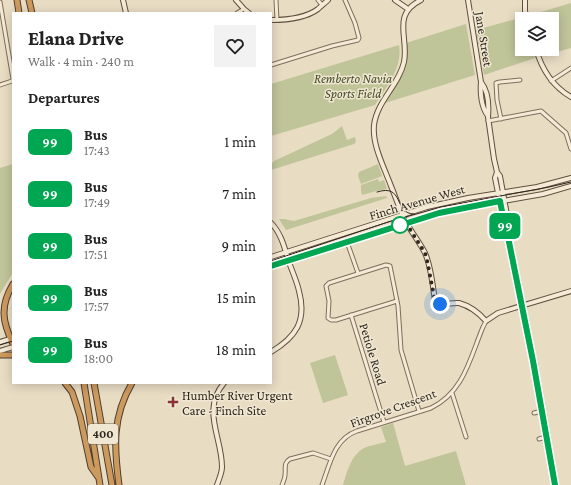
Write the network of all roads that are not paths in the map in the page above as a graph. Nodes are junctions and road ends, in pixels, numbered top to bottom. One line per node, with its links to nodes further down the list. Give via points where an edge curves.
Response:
1 (17, 0): 17 (highway)
2 (30, 0): 18 (highway)
3 (123, 0): 19 (main road)
4 (236, 0): 16 (main road)
5 (276, 0): 24 (street)
6 (318, 0): 14 (street)
7 (328, 0): 14 (main road)
8 (345, 0): 26 (street, via 358,31 358,40)
9 (395, 0): 15 (main road)
10 (421, 0): 15 (main road)
11 (468, 0): 35 (main road, Jane Street, via 480,88 489,110)
12 (525, 0): 22 (main road)
13 (0, 2): 28 (street)
14 (322, 5): 24 (main road, via 308,14)
15 (408, 9): 44 (main road, via 403,23 405,54 402,68 378,109 374,131 377,146)
16 (244, 10): 20 (street); 21 (main road)
17 (19, 12)
18 (32, 12)
19 (126, 12)
20 (239, 12)
21 (247, 12)
22 (525, 12)
23 (272, 20): 24 (main road)
24 (277, 20)
25 (539, 56): 31 (main road)
26 (272, 65)
27 (571, 68): 31 (street)
28 (12, 73)
29 (12, 79): 32 (street)
30 (520, 80): 34 (street, via 496,84)
31 (551, 80): 33 (main road)
32 (0, 85)
33 (571, 97)
34 (500, 119): 35 (street); 36 (street, via 541,111 566,133)
35 (488, 121): 37 (main road, Jane Street)
36 (571, 149)
37 (497, 172): 40 (main road, Jane Street); 41 (main road, Jane Street, via 495,178)
38 (571, 178): 40 (main road, Finch Avenue West)
39 (571, 186): 42 (main road, Finch Avenue West, via 543,194)
40 (503, 192): 41 (main road, Finch Avenue West); 42 (main road, Jane Street)
41 (498, 193): 43 (main road, Jane Street); 44 (main road, Finch Avenue West, via 449,202)
42 (505, 200): 43 (main road, Finch Avenue West); 47 (main road, Jane Street, via 510,226)
43 (500, 201): 45 (main road, Finch Avenue West, via 446,211); 47 (main road, Jane Street)
44 (403, 215): 45 (main road); 49 (main road, Finch Avenue West)
45 (406, 223): 48 (main road, Finch Avenue West); 59 (main road, via 425,253 436,302 463,304)
46 (272, 224): 49 (main road, via 279,233)
47 (507, 232): 57 (main road, Jane Street)
48 (347, 242): 51 (main road, Finch Avenue West); 53 (street)
49 (286, 252): 50 (main road, Finch Avenue West); 51 (main road)
50 (272, 257)
51 (288, 261): 52 (main road, Finch Avenue West); 64 (main road, via 299,291 302,313 298,328 288,341)
52 (272, 266)
53 (358, 274): 56 (street, via 390,266); 58 (street, via 329,282 326,286 329,300 328,318 334,321)
54 (12, 286): 60 (highway, via 3,311 5,326)
55 (571, 292): 57 (main road)
56 (397, 301): 58 (street); 73 (street, via 401,350)
57 (522, 306): 59 (main road, via 498,313); 74 (main road, Jane Street)
58 (351, 315): 76 (street, Petiole Road)
59 (486, 321): 72 (street, Firgrove Crescent, via 461,380)
60 (12, 340): 61 (main road)
61 (0, 342)
62 (12, 347): 63 (main road)
63 (0, 350)
64 (272, 351)
65 (0, 355): 66 (highway)
66 (12, 355)
67 (66, 384): 81 (highway, via 72,392 80,416 91,467)
68 (84, 384): 81 (highway, 400)
69 (94, 384): 83 (highway, 400)
70 (131, 384): 84 (highway, via 122,401 117,421 115,438)
71 (223, 384): 85 (main road, via 217,392 213,409 222,468)
72 (452, 393): 73 (street, Firgrove Crescent, via 438,404); 77 (street)
73 (419, 411): 76 (street, Firgrove Crescent)
74 (542, 411): 75 (street); 78 (main road, Jane Street)
75 (534, 413)
76 (384, 422): 80 (street, Firgrove Crescent, via 348,435 338,444)
77 (466, 437)
78 (546, 438): 79 (street); 88 (main road, Jane Street)
79 (539, 439)
80 (331, 459): 86 (street, via 313,453 290,459 286,463); 87 (street, Firgrove Crescent)
81 (99, 478): 82 (highway, 400)
82 (100, 485)
83 (112, 485)
84 (119, 485)
85 (217, 485)
86 (282, 485)
87 (322, 485)
88 (555, 485)

